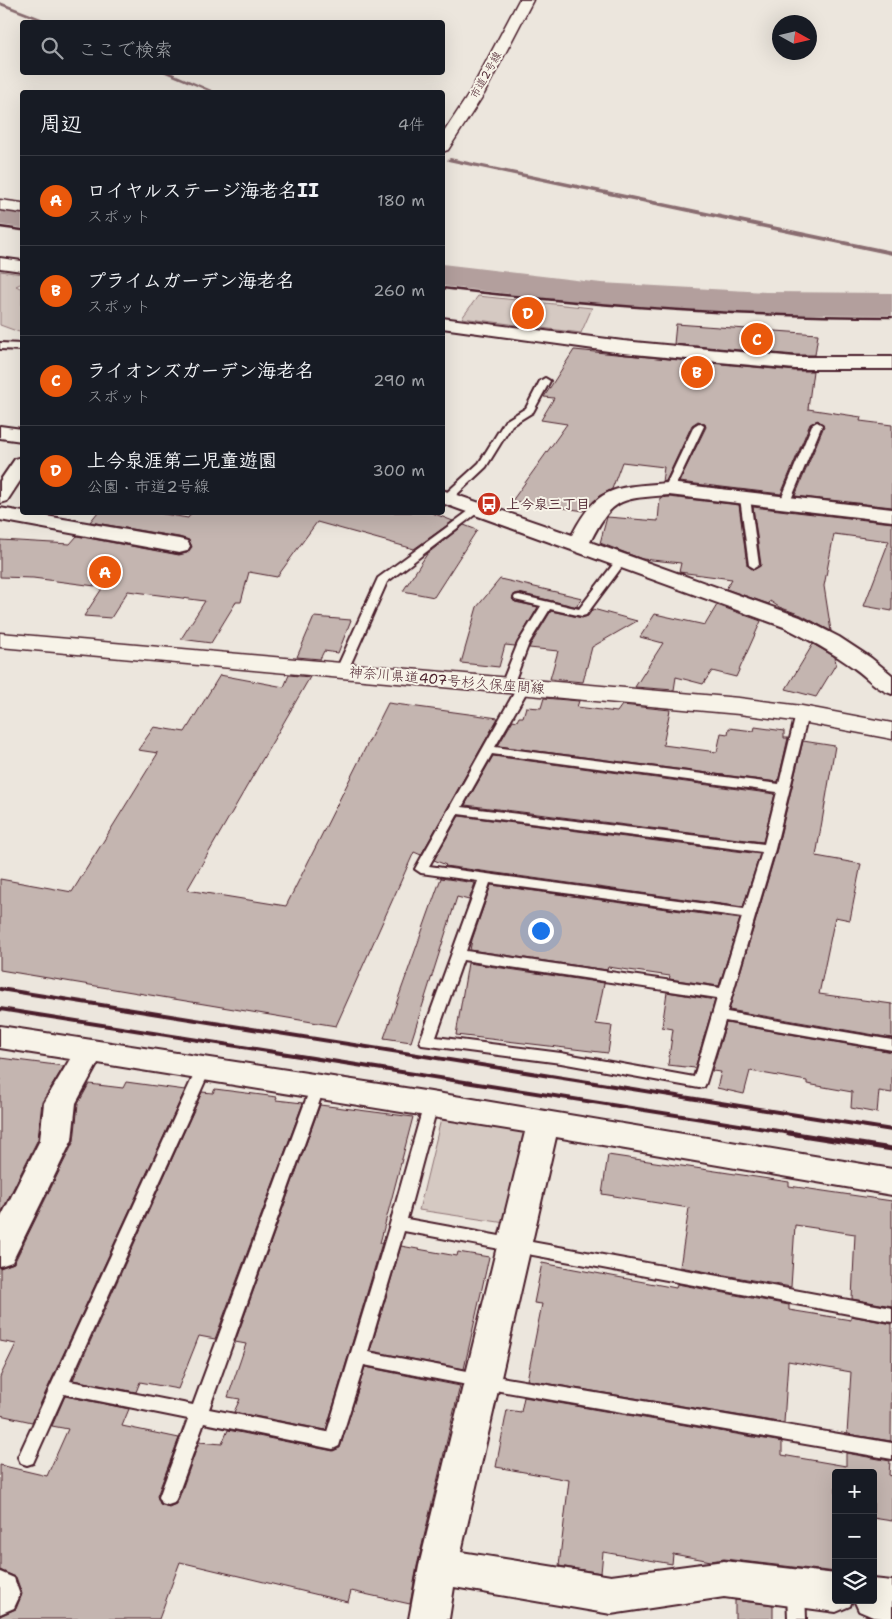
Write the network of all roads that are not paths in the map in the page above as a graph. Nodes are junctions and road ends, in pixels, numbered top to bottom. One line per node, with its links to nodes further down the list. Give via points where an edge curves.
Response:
1 (526, 0): 2 (main road, 市道2号線)
2 (445, 143)
3 (0, 204): 4 (main road)
4 (20, 208)
5 (0, 263): 6 (street)
6 (20, 266)
7 (445, 323): 10 (street, via 795,363)
8 (0, 346): 9 (lane)
9 (20, 347)
10 (892, 362)
11 (545, 381): 19 (lane, via 530,410 508,423 483,465)
12 (699, 426): 17 (lane)
13 (817, 426): 21 (lane)
14 (0, 432): 15 (street)
15 (20, 435)
16 (20, 466): 18 (street)
17 (669, 490): 20 (street); 25 (street, via 637,491 614,498 599,509)
18 (0, 497)
19 (445, 497): 22 (street)
20 (745, 498): 21 (street); 28 (lane)
21 (785, 502): 24 (street)
22 (477, 508): 25 (street); 32 (lane, via 382,580)
23 (0, 514): 26 (street)
24 (892, 515)
25 (578, 544): 27 (street)
26 (179, 546)
27 (622, 560): 30 (lane, via 582,614); 34 (street, via 792,622 832,642)
28 (754, 565)
29 (519, 598): 30 (lane)
30 (547, 605): 33 (lane, via 513,662)
31 (0, 640): 32 (main road, 神奈川県道407号杉久保座間線)
32 (342, 670): 33 (main road, 神奈川県道407号杉久保座間線)
33 (516, 686): 35 (main road, 神奈川県道407号杉久保座間線); 37 (lane)
34 (892, 687)
35 (802, 714): 36 (main road, 神奈川県道407号杉久保座間線); 38 (lane)
36 (892, 731)
37 (488, 750): 38 (lane); 39 (lane)
38 (784, 789): 40 (lane)
39 (454, 810): 40 (lane); 41 (lane, via 421,869)
40 (769, 849): 42 (lane)
41 (486, 877): 42 (lane); 43 (lane)
42 (749, 914): 44 (lane)
43 (457, 954): 44 (lane); 45 (lane, via 426,1041 561,1058 699,1083)
44 (725, 994): 45 (lane)
45 (718, 1015): 47 (lane)
46 (0, 1037): 48 (street)
47 (892, 1045)
48 (90, 1050): 49 (street); 56 (street, via 60,1103 56,1140)
49 (204, 1068): 50 (street); 60 (lane)
50 (318, 1086): 51 (street); 61 (lane)
51 (431, 1104): 52 (street); 54 (lane)
52 (543, 1123): 53 (street); 55 (street)
53 (892, 1182)
54 (398, 1224): 55 (lane); 58 (lane)
55 (515, 1245): 57 (lane); 59 (street)
56 (0, 1252)
57 (892, 1315)
58 (359, 1357): 59 (lane); 61 (lane, via 333,1441)
59 (483, 1381): 62 (lane); 65 (street)
60 (60, 1386): 61 (lane); 63 (lane)
61 (199, 1414): 64 (lane)
62 (892, 1451)
63 (27, 1457)
64 (168, 1497)
65 (438, 1566): 69 (street, via 611,1595 724,1579); 70 (street)
66 (832, 1594): 69 (street)
67 (877, 1598): 68 (street)
68 (892, 1600)
69 (796, 1604)
70 (428, 1619)

